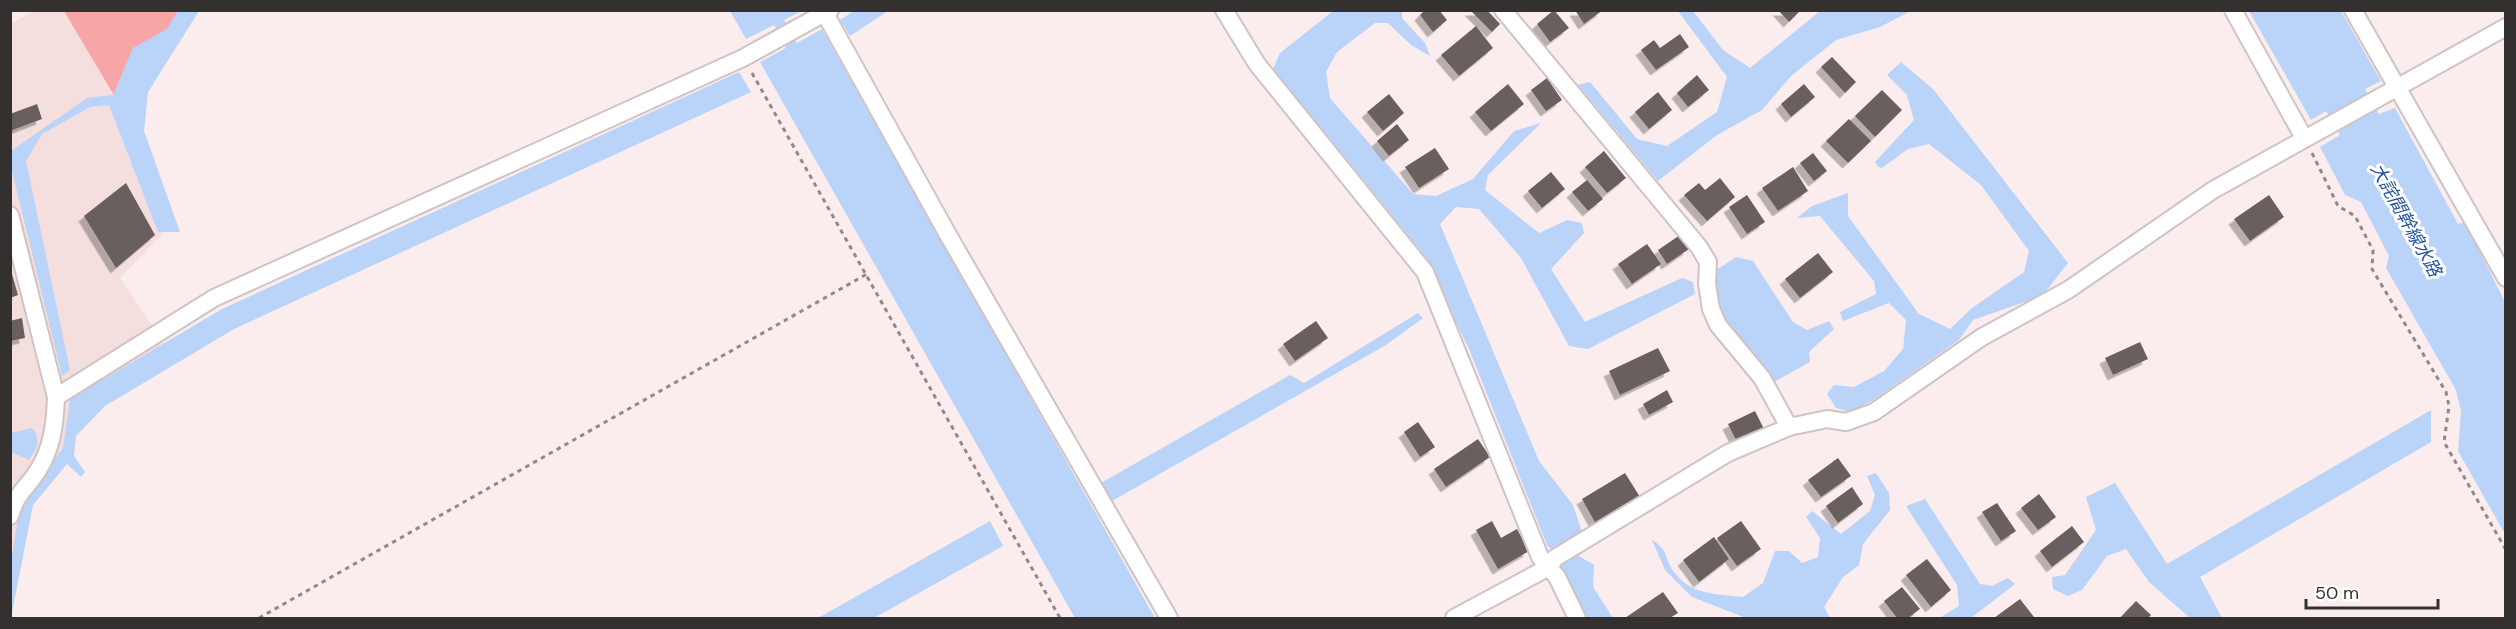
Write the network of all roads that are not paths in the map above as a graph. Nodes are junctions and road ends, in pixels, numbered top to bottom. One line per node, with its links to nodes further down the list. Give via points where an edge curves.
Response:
1 (1224, 10): 14 (street, via 1257,64 1425,272 1540,557)
2 (1503, 10): 12 (street, via 1699,247 1707,262 1711,309 1718,325 1762,378)
3 (2233, 10): 8 (street)
4 (2353, 10): 7 (street)
5 (826, 12): 11 (street, via 743,58 214,298); 15 (street, via 947,233)
6 (2505, 27): 7 (street)
7 (2397, 88): 8 (street); 10 (street)
8 (2304, 138): 12 (street, via 2213,190 2068,290 1982,336 1874,412 1846,422 1827,419)
9 (10, 214): 11 (street)
10 (2505, 278)
11 (56, 397): 13 (street, via 55,427 49,449 36,474 22,489)
12 (1789, 427): 14 (street, via 1728,453)
13 (10, 516)
14 (1552, 562): 16 (street); 17 (street)
15 (1169, 618)
16 (1454, 618)
17 (1577, 618)

